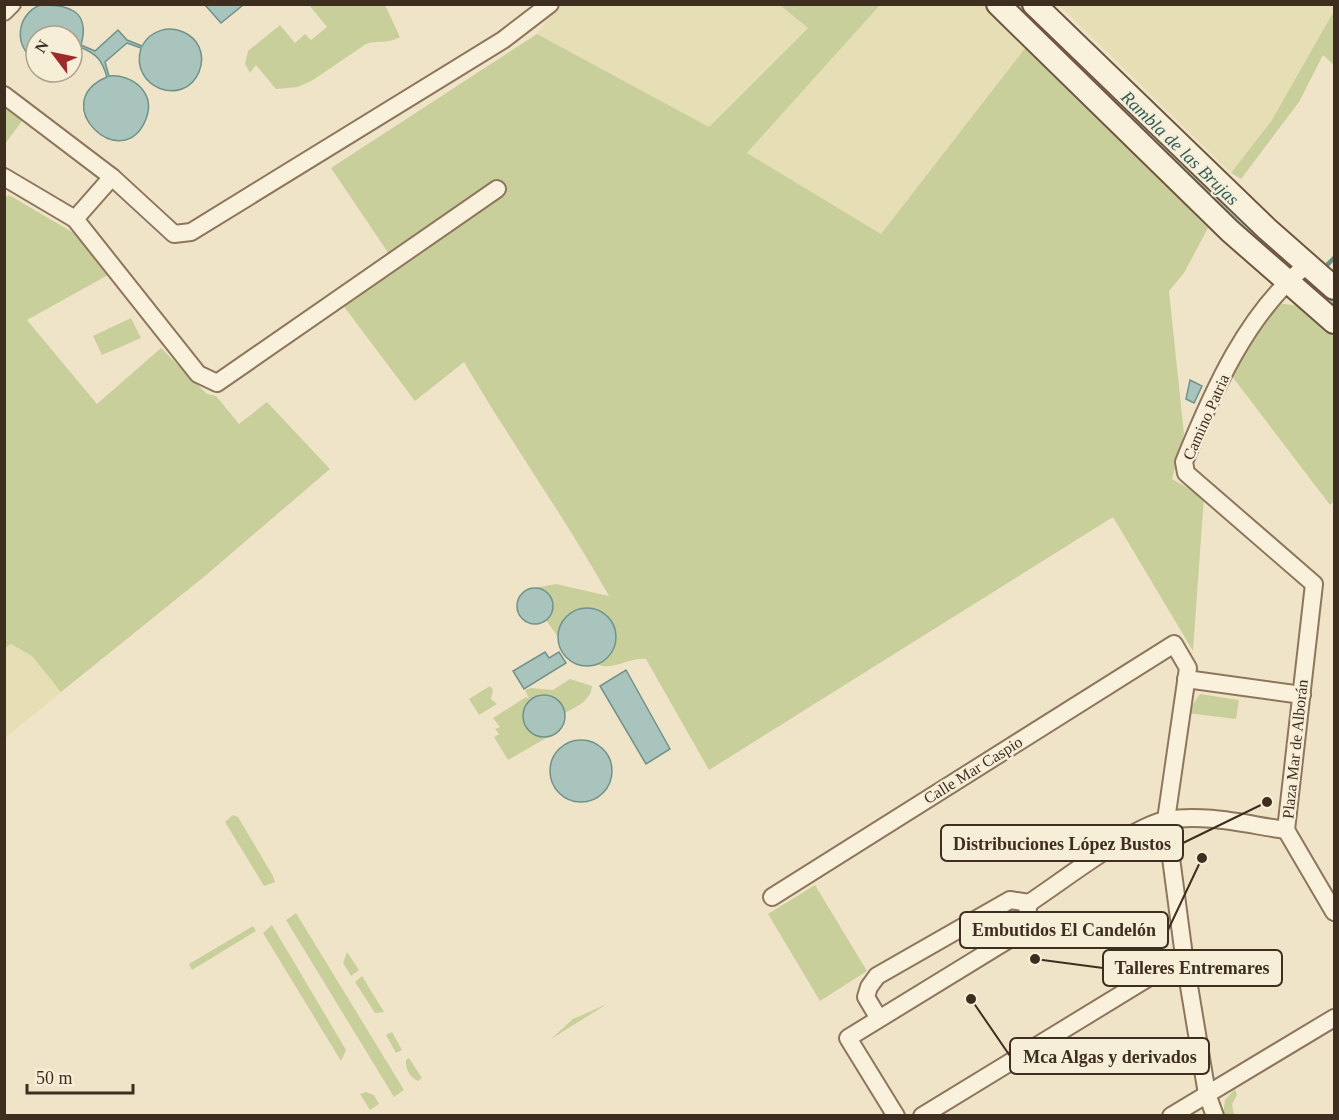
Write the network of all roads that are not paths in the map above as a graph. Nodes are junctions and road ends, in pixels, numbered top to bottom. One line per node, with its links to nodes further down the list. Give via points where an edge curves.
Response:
1 (12, 4): 5 (street)
2 (550, 4): 8 (street, via 503,40 191,232 174,234)
3 (998, 4): 11 (street, via 1230,231)
4 (1034, 4): 11 (street)
5 (4, 12)
6 (4, 95): 8 (street)
7 (4, 177): 10 (street)
8 (112, 177): 10 (street)
9 (497, 189): 10 (street, via 217,383 198,374)
10 (75, 219)
11 (1297, 274): 12 (street); 13 (street); 14 (street, Camino Patria, via 1247,335 1184,462 1186,473)
12 (1335, 288)
13 (1335, 322)
14 (1314, 584): 16 (street, Plaza Mar de Alborán)
15 (1186, 679): 16 (street); 17 (street); 19 (street, Calle Mar Caspio, via 1188,668 1174,644)
16 (1302, 694): 18 (street, Plaza Mar de Alborán)
17 (1166, 820): 18 (street, Plaza Mar de Alborán, via 1204,820); 20 (street, via 1134,833); 22 (street)
18 (1286, 830): 21 (street)
19 (772, 897)
20 (1029, 903): 23 (street, via 1024,930); 23 (street, via 1010,900 877,976 866,997)
21 (1335, 912)
22 (1184, 956): 25 (street); 27 (street)
23 (878, 1017): 26 (street, via 848,1038)
24 (1335, 1018): 25 (street)
25 (1207, 1094): 28 (street); 29 (street)
26 (896, 1116)
27 (922, 1116)
28 (1171, 1116)
29 (1215, 1116)

